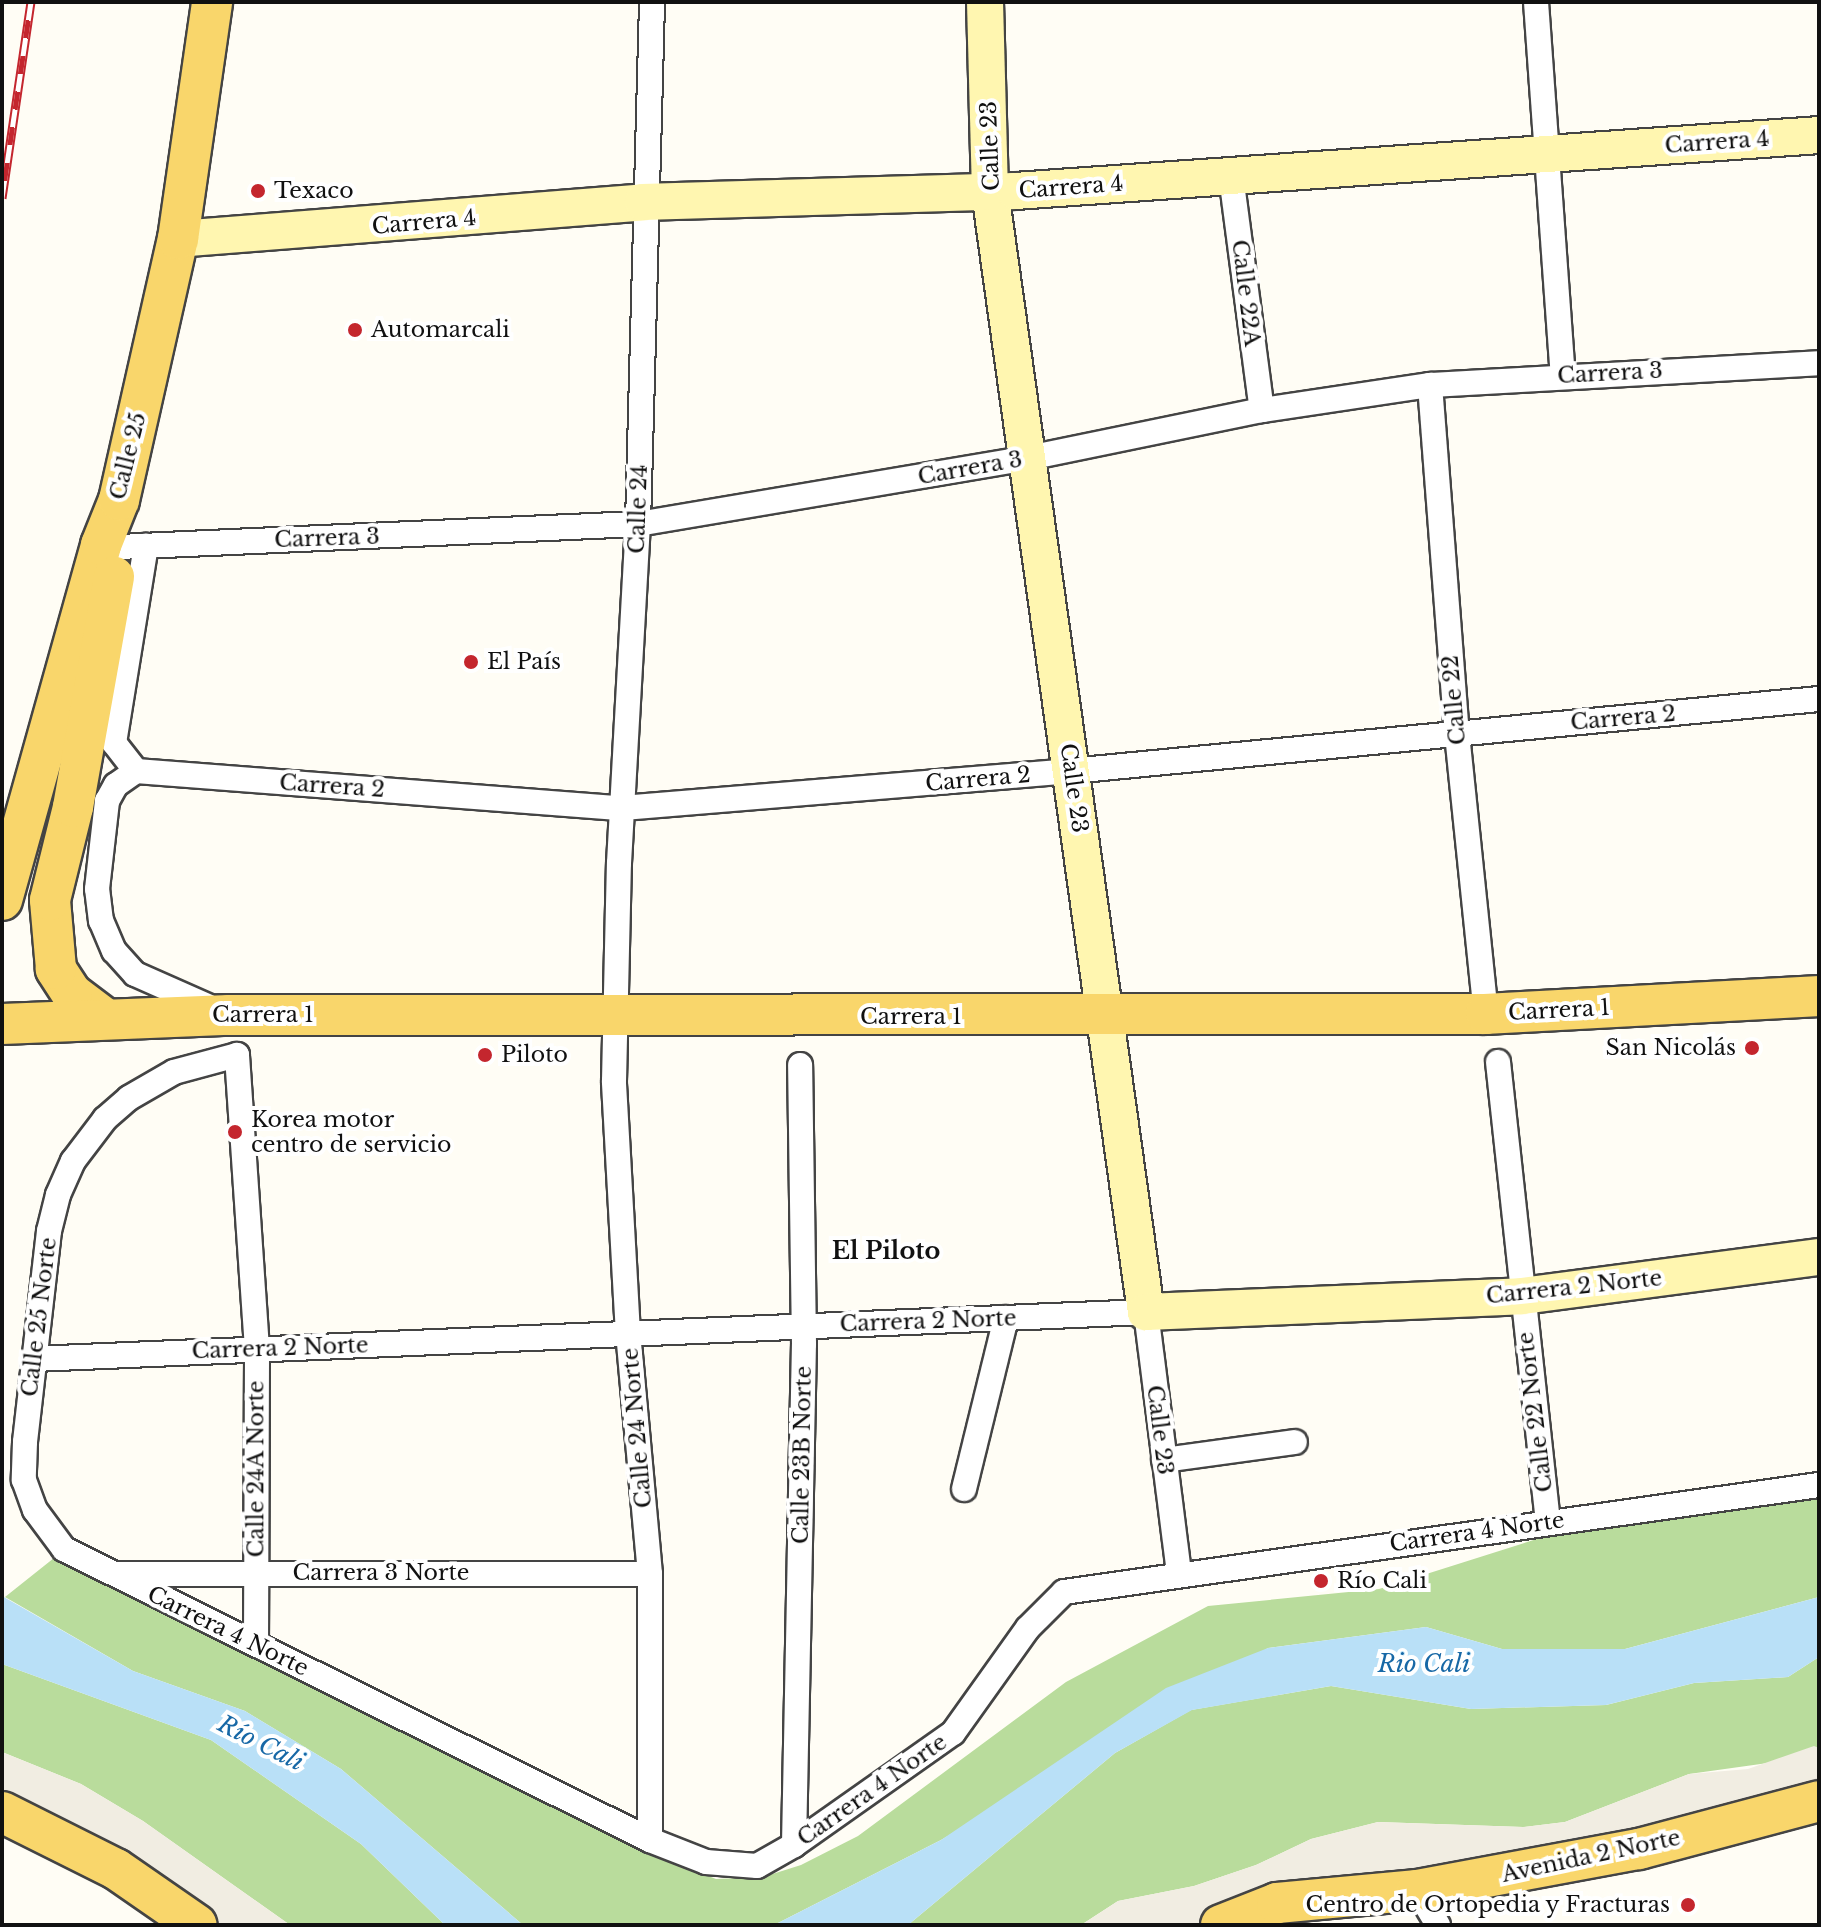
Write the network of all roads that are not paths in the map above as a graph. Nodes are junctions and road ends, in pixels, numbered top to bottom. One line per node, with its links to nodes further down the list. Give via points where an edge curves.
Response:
1 (212, 2): 10 (main road, Calle 25)
2 (652, 2): 9 (street, Calle 24)
3 (985, 2): 8 (main road, Calle 23)
4 (1536, 2): 6 (street)
5 (1819, 135): 6 (main road, Carrera 4)
6 (1549, 154): 7 (main road, Carrera 4); 12 (street)
7 (1231, 176): 8 (main road, Carrera 4); 14 (street, Calle 22A)
8 (990, 192): 9 (main road, Carrera 4); 15 (main road, Calle 23)
9 (643, 202): 10 (main road, Carrera 4); 17 (street, Calle 24)
10 (178, 239): 16 (main road, Calle 25)
11 (1819, 363): 12 (street, Carrera 3)
12 (1563, 375): 13 (street, Carrera 3)
13 (1430, 385): 14 (street, Carrera 3); 20 (street, Calle 22)
14 (1262, 410): 15 (street, Carrera 3)
15 (1028, 458): 17 (street, Carrera 3); 22 (main road, Calle 23)
16 (119, 500): 18 (main road); 24 (main road, Calle 25, via 101,545)
17 (638, 524): 18 (street, Carrera 3); 23 (street, Calle 24)
18 (132, 546): 21 (street, via 114,743); 28 (main road, via 50,900 56,969 72,994)
19 (1819, 699): 20 (street, Carrera 2)
20 (1457, 734): 22 (street, Carrera 2); 26 (street, Calle 22)
21 (136, 771): 23 (street, Carrera 2); 27 (street, via 116,785 107,801 97,889 101,921 114,951 135,974)
22 (1071, 771): 23 (street, Carrera 2); 30 (main road, Calle 23)
23 (622, 808): 29 (street, Calle 24)
24 (5, 889)
25 (1819, 996): 26 (main road, Carrera 1)
26 (1486, 1014): 30 (main road, Carrera 1)
27 (229, 1015): 28 (main road, Carrera 1); 29 (main road, Carrera 1)
28 (103, 1017): 31 (main road, Carrera 1)
29 (615, 1017): 30 (main road, Carrera 1); 41 (street, Calle 24 Norte)
30 (1106, 1018): 38 (main road, Calle 23)
31 (2, 1024)
32 (237, 1055): 35 (street, Carrera 1); 42 (street, Calle 24A Norte)
33 (1498, 1062): 37 (street, Calle 22 Norte)
34 (800, 1065): 40 (street, Calle 23B Norte)
35 (174, 1072): 43 (street, Calle 25 Norte, via 141,1089 105,1119 73,1161 49,1231)
36 (1819, 1257): 37 (main road, Carrera 2 Norte)
37 (1522, 1296): 38 (main road, Carrera 2 Norte); 48 (street, Calle 22 Norte)
38 (1146, 1312): 39 (street, Carrera 2 Norte); 45 (street, Calle 23)
39 (1006, 1318): 40 (street, Carrera 2 Norte); 47 (street)
40 (804, 1326): 41 (street, Carrera 2 Norte); 57 (street, Calle 23B Norte)
41 (628, 1334): 42 (street, Carrera 2 Norte); 52 (street, Calle 24 Norte)
42 (257, 1349): 43 (street, Carrera 2 Norte); 49 (street, Calle 24A Norte)
43 (34, 1359): 51 (street, Calle 25 Norte, via 24,1480 35,1510 64,1549)
44 (1295, 1442): 45 (street)
45 (1164, 1460): 50 (street, Calle 23)
46 (1819, 1485): 48 (street, Carrera 4 Norte)
47 (964, 1489)
48 (1548, 1522): 50 (street, Carrera 4 Norte)
49 (256, 1573): 51 (street, Carrera 3 Norte); 52 (street, Carrera 3 Norte); 53 (street, Calle 24A Norte)
50 (1179, 1573): 57 (street, Carrera 4 Norte, via 1064,1592 1028,1628 953,1733)
51 (112, 1574): 53 (street, Carrera 4 Norte)
52 (650, 1574): 56 (street, Calle 24 Norte)
53 (256, 1644): 56 (street, Carrera 4 Norte)
54 (1819, 1801): 58 (main road, Avenida 2 Norte, via 1639,1849)
55 (3, 1813): 59 (main road, via 116,1869)
56 (650, 1840): 57 (street, Carrera 4 Norte, via 706,1862 757,1866)
57 (794, 1845)
58 (1417, 1890): 60 (main road, Avenida 2 Norte, via 1277,1903); 61 (street)
59 (197, 1925)
60 (1221, 1925)
61 (1438, 1925)

